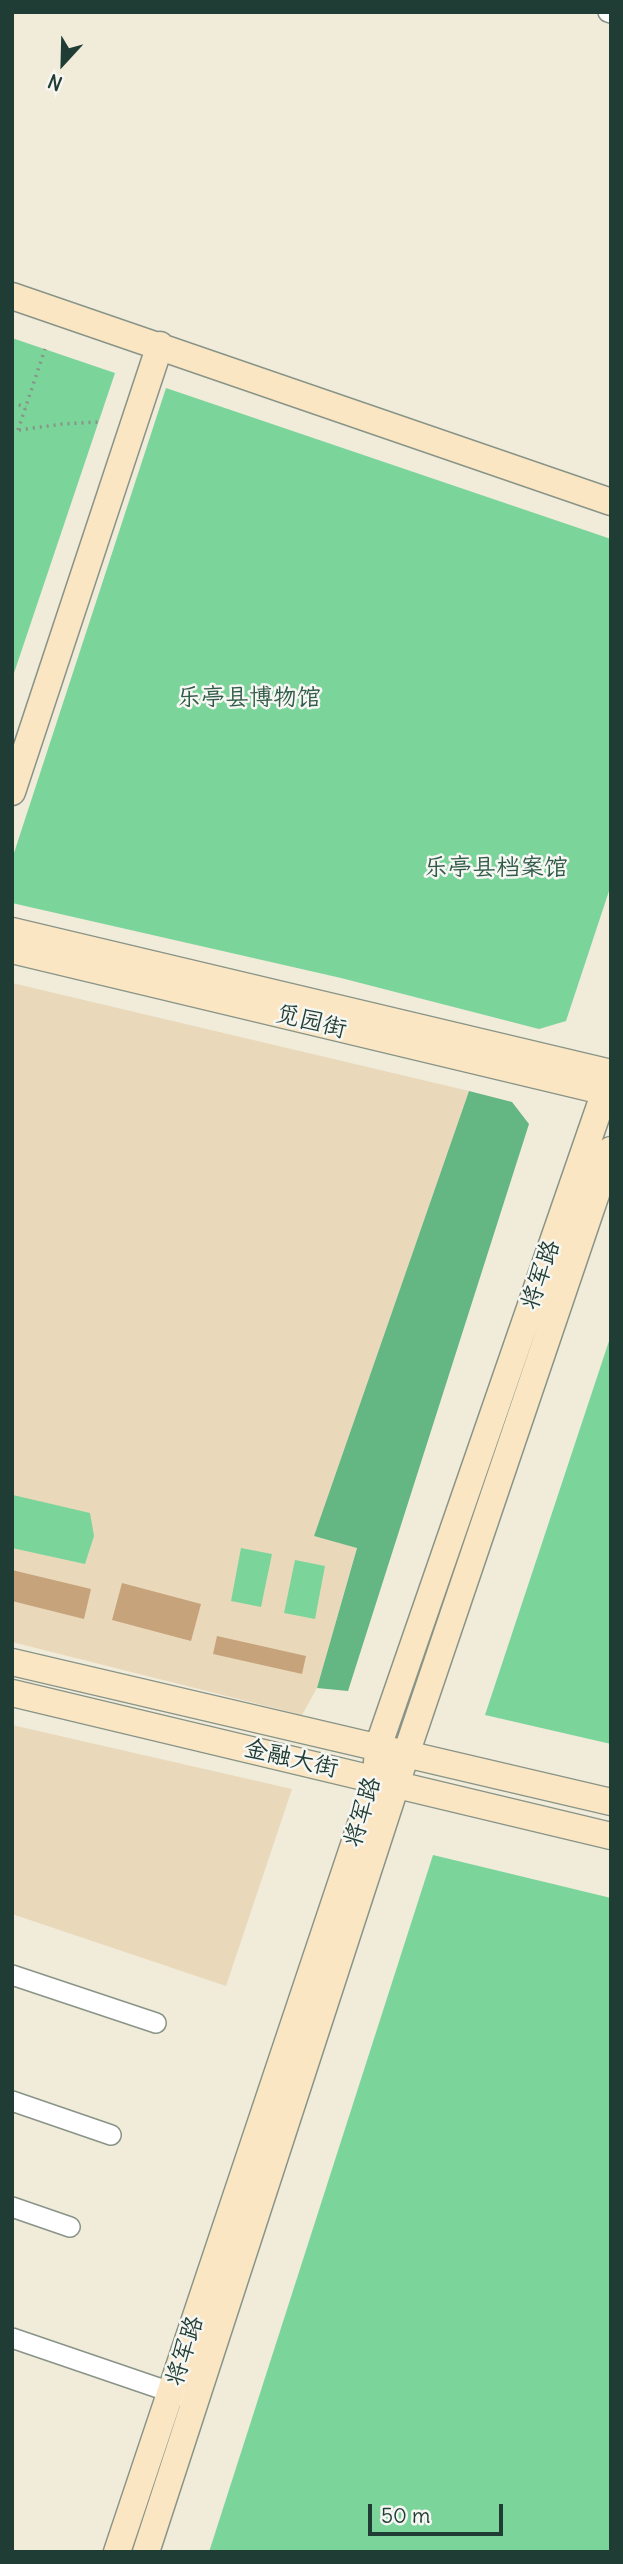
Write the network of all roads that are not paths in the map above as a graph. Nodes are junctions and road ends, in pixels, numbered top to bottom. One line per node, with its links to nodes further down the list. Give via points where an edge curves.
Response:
1 (12, 296): 2 (main road)
2 (160, 345): 3 (main road); 4 (main road)
3 (611, 502)
4 (12, 792)
5 (12, 931): 7 (main road, 觅园街)
6 (12, 950): 7 (main road, 觅园街)
7 (609, 1083): 11 (main road, 将军路)
8 (611, 1150): 12 (main road, 将军路)
9 (12, 1662): 11 (main road, 金融大街)
10 (12, 1693): 13 (main road, 金融大街)
11 (378, 1747): 12 (main road, 金融大街); 13 (main road, 将军路)
12 (407, 1754): 13 (main road, 将军路); 14 (main road, 金融大街)
13 (387, 1782): 15 (main road, 金融大街); 23 (main road, 将军路)
14 (611, 1802)
15 (611, 1836)
16 (12, 1975): 17 (street)
17 (156, 2023)
18 (12, 2101): 19 (street)
19 (111, 2135)
20 (12, 2207): 21 (street)
21 (70, 2227)
22 (12, 2338): 23 (street)
23 (184, 2396): 24 (main road, 将军路); 25 (main road, 将军路)
24 (117, 2552)
25 (146, 2552)

